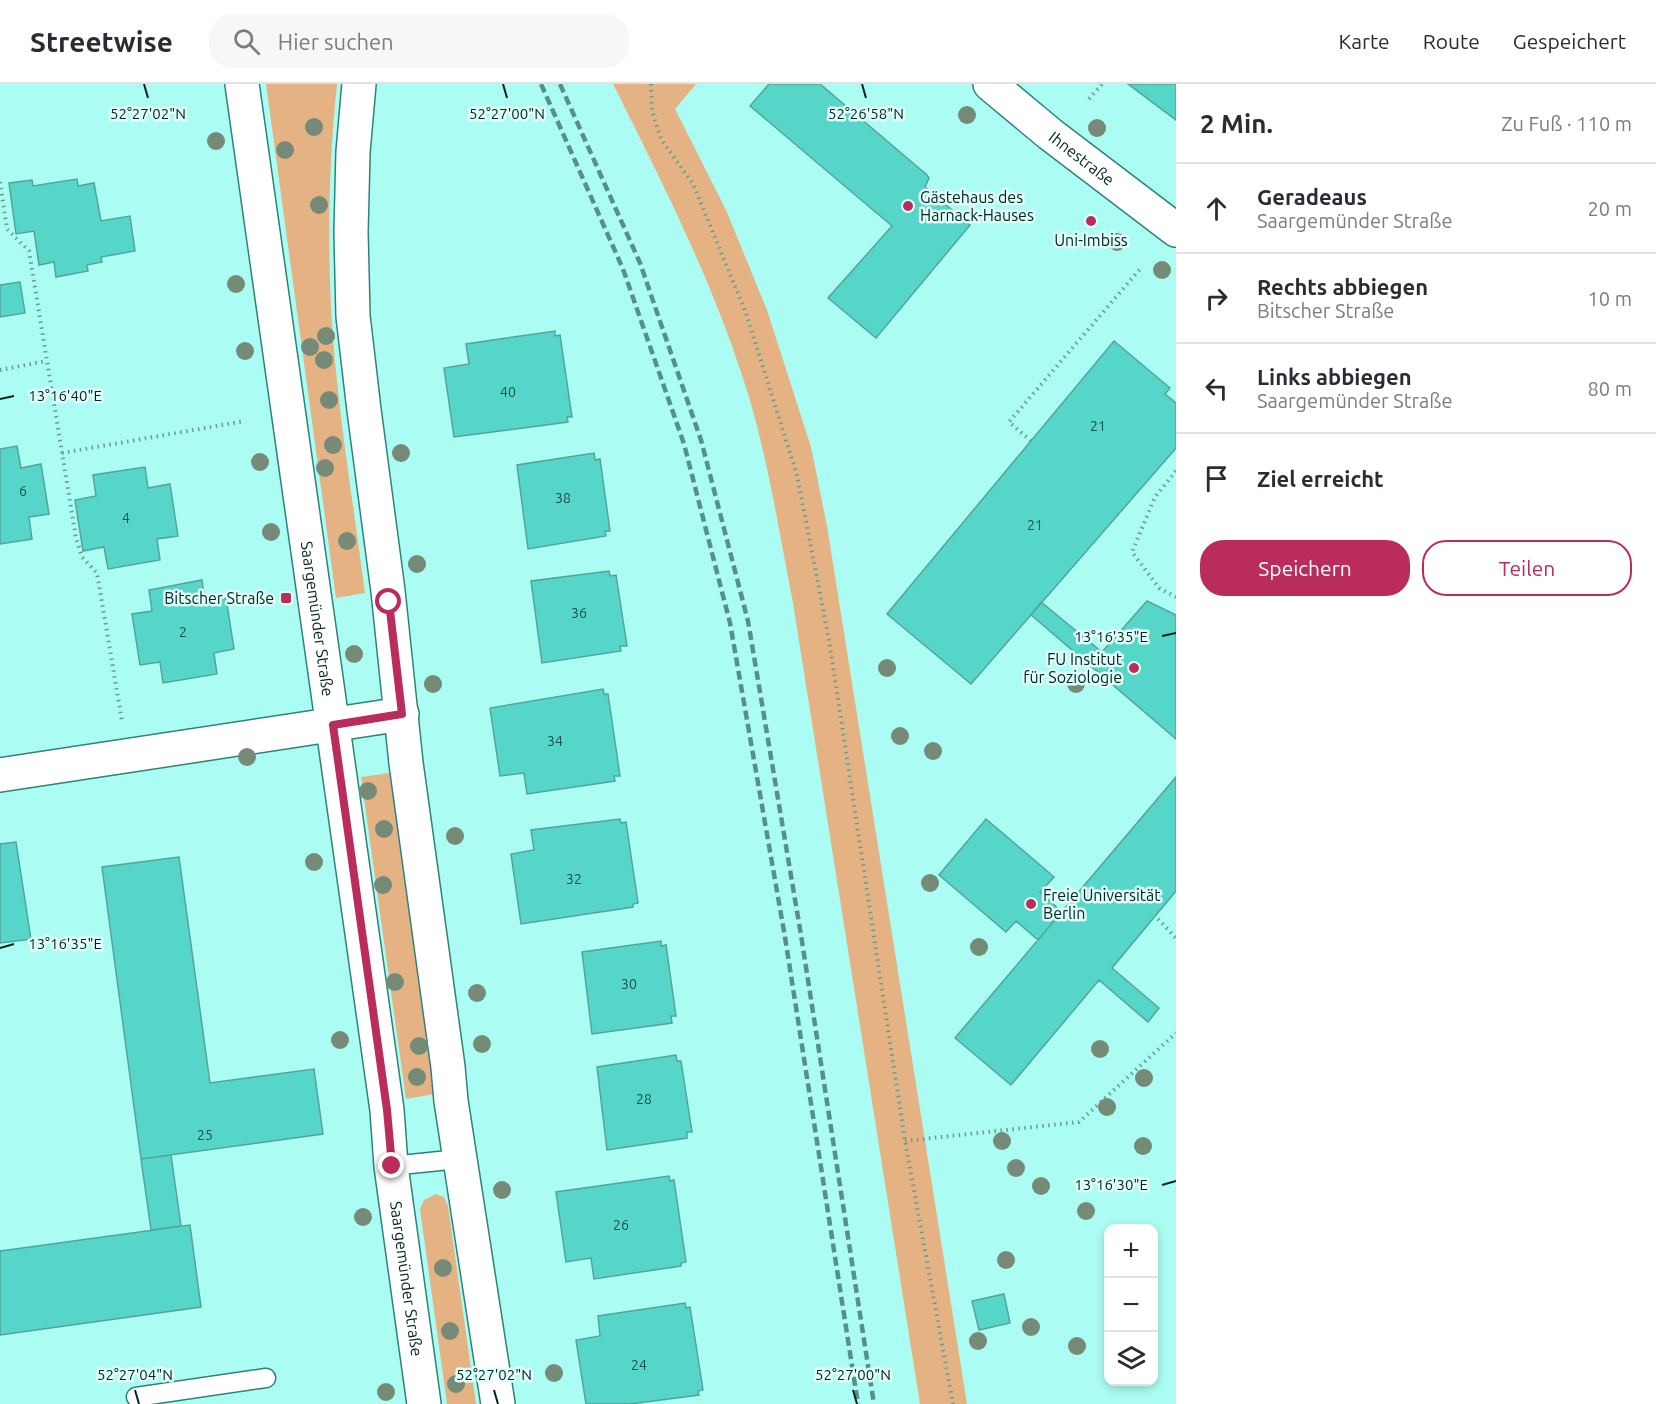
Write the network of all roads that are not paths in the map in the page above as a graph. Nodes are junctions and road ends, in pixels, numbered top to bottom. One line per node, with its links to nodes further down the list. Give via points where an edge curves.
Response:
1 (242, 84): 6 (main road, Saargemünder Straße)
2 (359, 84): 5 (main road, via 352,163 353,316)
3 (990, 84): 4 (main road, Ihnestraße)
4 (1176, 230)
5 (402, 714): 6 (main road); 8 (main road)
6 (333, 725): 7 (main road); 9 (main road, Saargemünder Straße, via 386,1098)
7 (0, 775)
8 (459, 1159): 9 (lane); 13 (main road)
9 (392, 1166): 12 (main road, Saargemünder Straße)
10 (266, 1378): 11 (lane)
11 (136, 1397)
12 (424, 1404)
13 (498, 1404)

